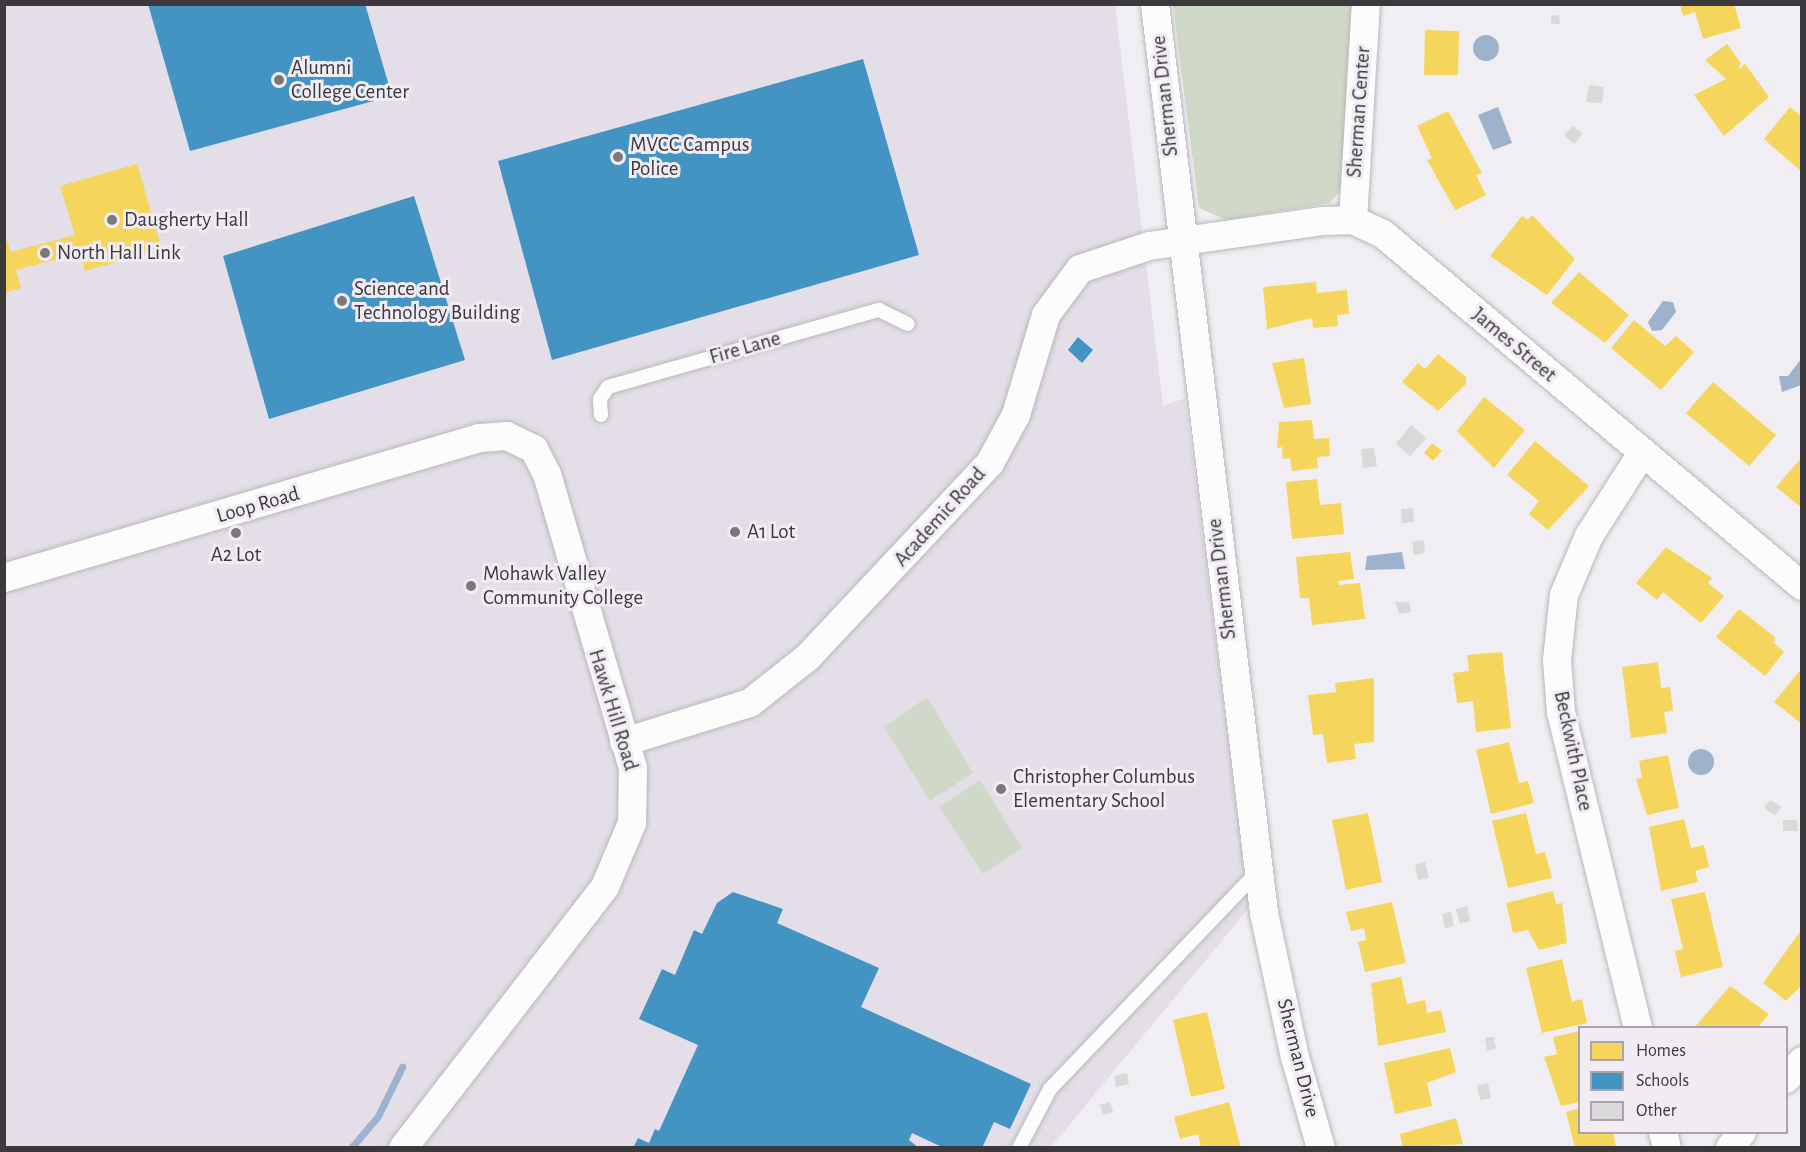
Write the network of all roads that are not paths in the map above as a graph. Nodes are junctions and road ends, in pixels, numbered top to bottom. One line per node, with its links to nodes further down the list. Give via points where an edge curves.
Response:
1 (1155, 4): 4 (street, Sherman Drive)
2 (1366, 4): 3 (street, Sherman Center)
3 (1353, 220): 4 (street); 8 (street, James Street, via 1383,234)
4 (1183, 241): 11 (street, Academic Road, via 1092,263 1069,279 1046,315 1016,415 990,463 783,681 750,703); 12 (street, Sherman Drive)
5 (908, 324): 6 (lane, Fire Lane, via 879,310 608,387 600,399)
6 (601, 415)
7 (512, 437): 9 (street, Loop Road, via 456,444); 11 (street, Hawk Hill Road, via 534,449 547,474)
8 (1642, 453): 10 (street, James Street); 13 (street, Beckwith Place, via 1589,536 1564,595 1557,660 1561,709)
9 (4, 578)
10 (1802, 586)
11 (624, 742): 17 (street, Hawk Hill Road, via 634,804 616,868)
12 (1258, 871): 18 (lane, via 1050,1089); 19 (street, Sherman Drive, via 1295,1057)
13 (1638, 1026)
14 (1802, 1061): 15 (street)
15 (1788, 1077)
16 (1740, 1134): 20 (street)
17 (403, 1148)
18 (1019, 1148)
19 (1321, 1148)
20 (1730, 1148)

